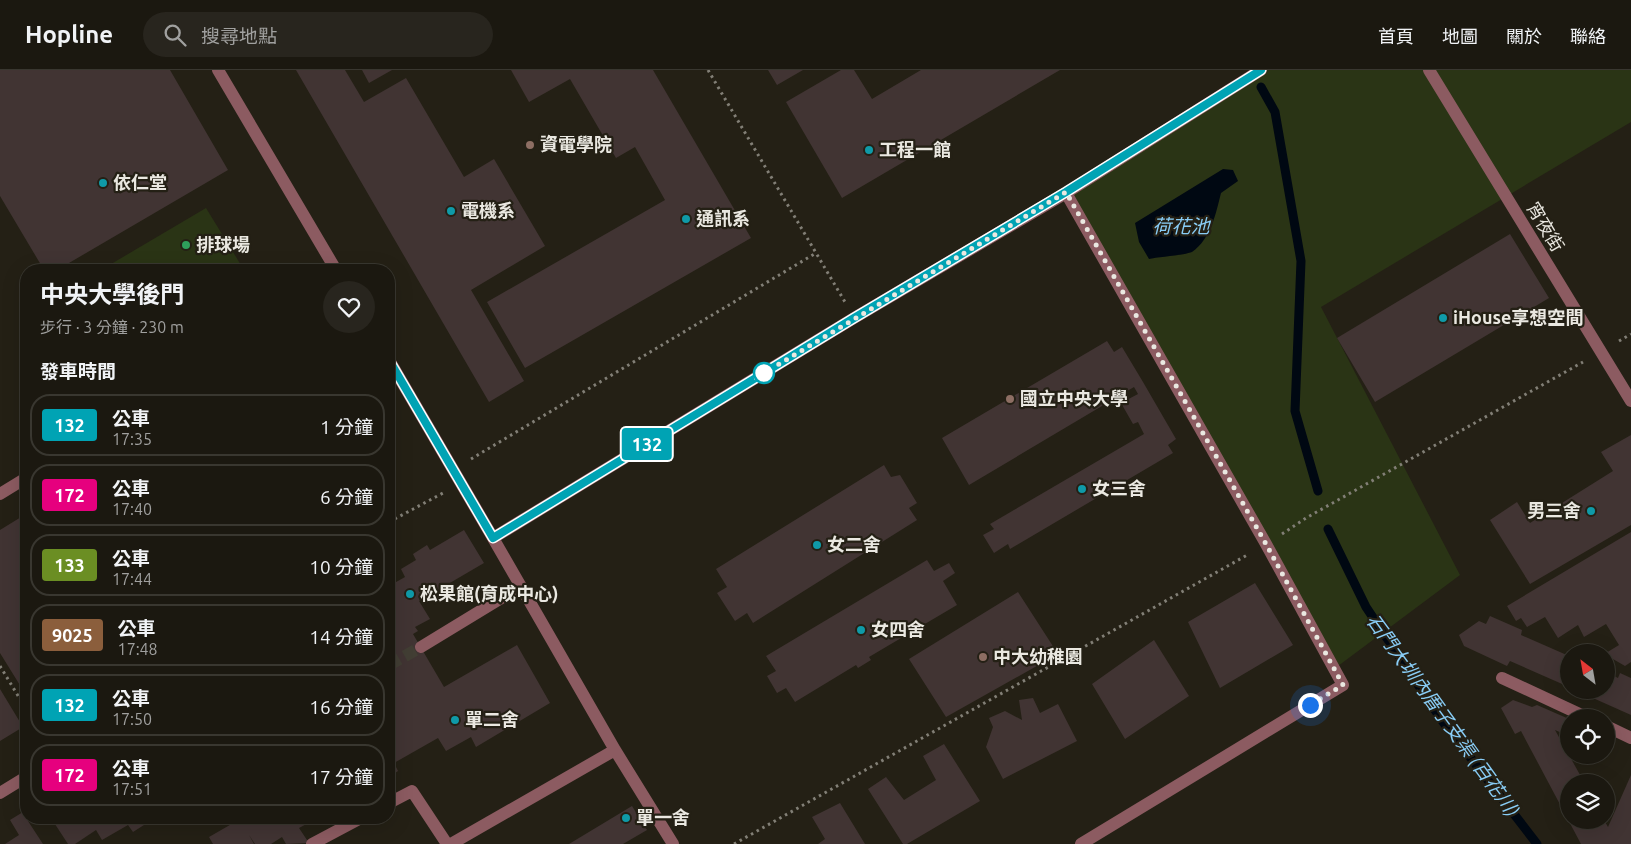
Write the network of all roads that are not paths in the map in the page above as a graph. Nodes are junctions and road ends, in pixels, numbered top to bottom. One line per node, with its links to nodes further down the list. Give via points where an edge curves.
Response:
1 (218, 70): 5 (street)
2 (1261, 70): 4 (street)
3 (1429, 70): 7 (street, 宵夜街)
4 (1066, 192): 10 (street); 26 (street, via 1343,685)
5 (332, 264)
6 (395, 370): 10 (street)
7 (1631, 401)
8 (20, 482): 9 (street)
9 (0, 494)
10 (493, 538): 11 (street)
11 (521, 586): 12 (street); 17 (street)
12 (421, 647)
13 (1502, 678): 14 (street)
14 (1569, 709)
15 (1615, 730): 16 (street)
16 (1631, 738)
17 (615, 750): 24 (street); 25 (street)
18 (20, 781): 19 (street)
19 (0, 793)
20 (395, 800): 23 (street, via 412,791)
21 (350, 824): 22 (street)
22 (312, 844)
23 (447, 844)
24 (451, 844)
25 (674, 844)
26 (1082, 844)

